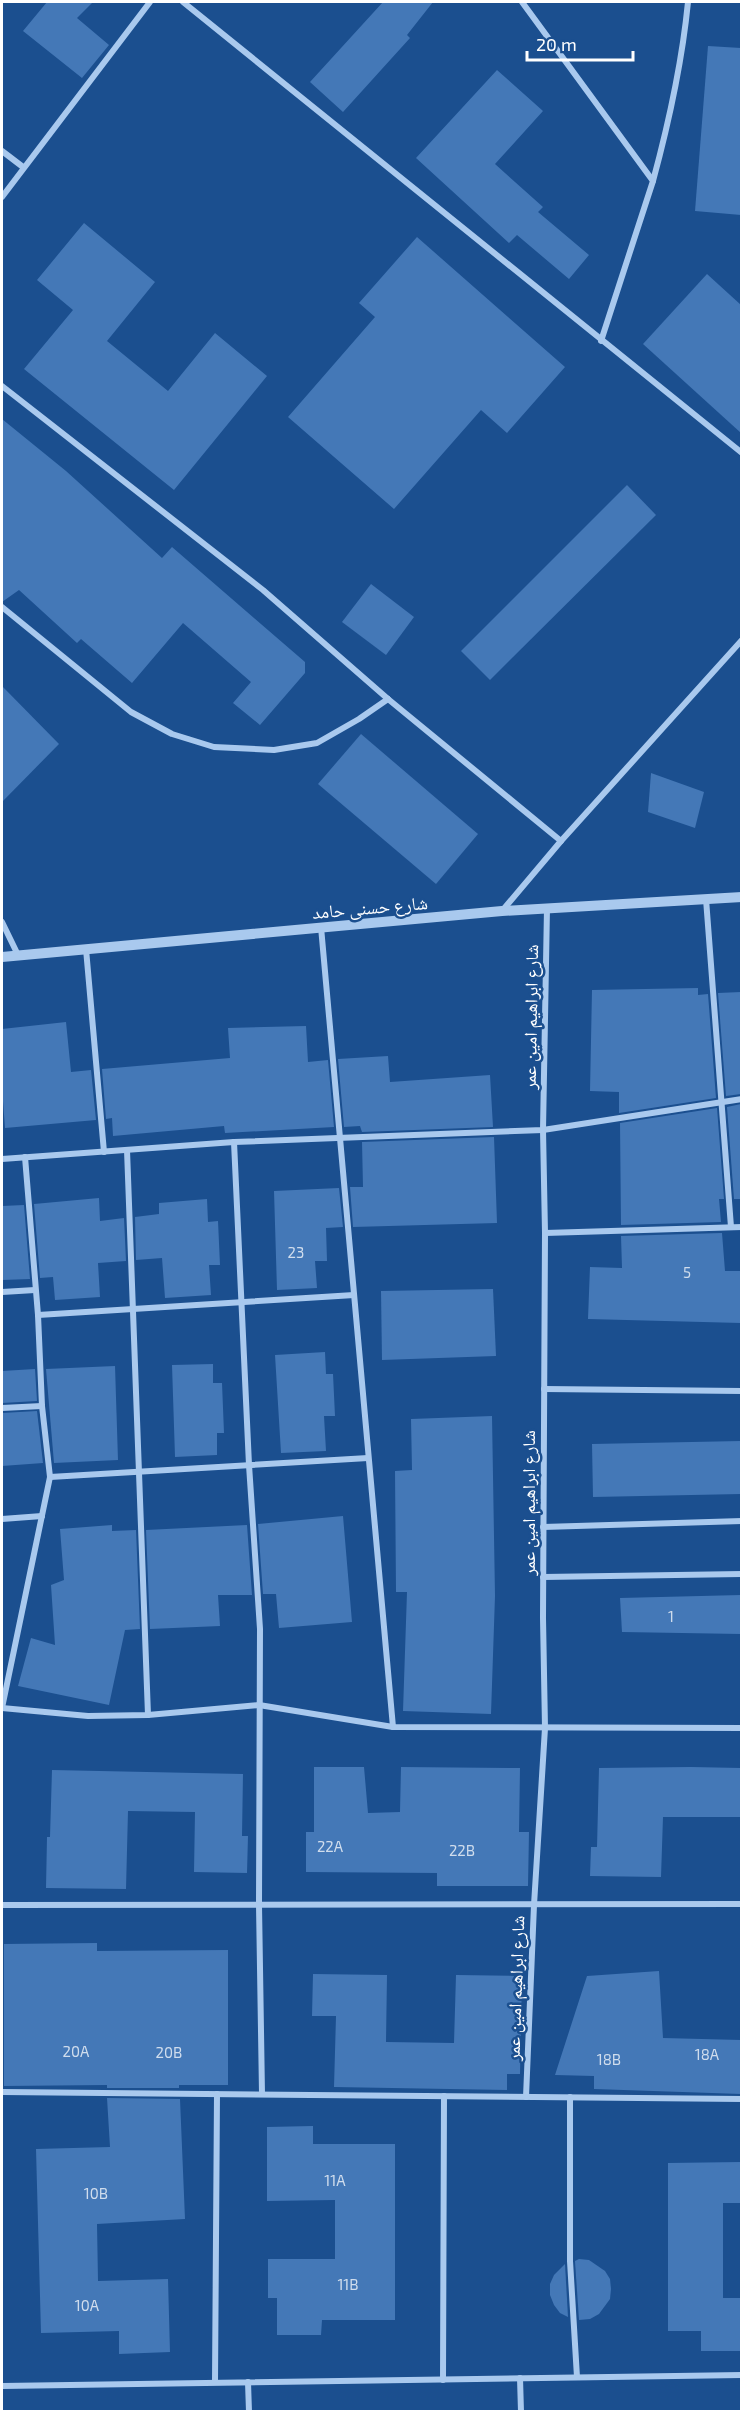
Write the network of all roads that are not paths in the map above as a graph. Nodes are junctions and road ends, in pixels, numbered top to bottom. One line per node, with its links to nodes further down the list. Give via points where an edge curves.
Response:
1 (150, 2): 6 (street)
2 (183, 2): 9 (street)
3 (522, 2): 7 (street)
4 (688, 2): 7 (street, via 672,106)
5 (2, 151): 6 (street)
6 (23, 167): 8 (street)
7 (653, 181): 9 (street)
8 (2, 197)
9 (601, 341): 11 (street)
10 (2, 386): 14 (street, via 263,590)
11 (741, 453)
12 (2, 607): 14 (street, via 131,712 172,734 214,747 274,750 317,743)
13 (741, 640): 15 (street)
14 (388, 699): 15 (street)
15 (561, 841): 19 (street)
16 (741, 897): 17 (street, شارع حسنى حامد)
17 (706, 899): 18 (street, شارع حسنى حامد); 26 (street)
18 (548, 908): 19 (street, شارع حسنى حامد); 27 (street, شارع ابراهيم امين عمر)
19 (502, 911): 21 (street, شارع حسنى حامد)
20 (2, 922): 23 (street)
21 (321, 927): 22 (street, شارع حسنى حامد); 28 (street)
22 (86, 949): 23 (street, شارع حسنى حامد); 31 (street)
23 (18, 955): 24 (street, شارع حسنى حامد)
24 (2, 957)
25 (741, 1098): 26 (street)
26 (721, 1100): 27 (street); 34 (street)
27 (543, 1130): 28 (street); 36 (street, شارع ابراهيم امين عمر)
28 (339, 1139): 29 (street); 39 (street)
29 (234, 1142): 30 (street); 40 (street)
30 (127, 1150): 31 (street); 41 (street)
31 (104, 1152): 32 (street)
32 (25, 1157): 33 (street); 37 (street)
33 (2, 1159)
34 (731, 1227): 35 (street); 36 (street)
35 (741, 1227)
36 (545, 1233): 43 (street, شارع ابراهيم امين عمر)
37 (35, 1290): 38 (street); 42 (street)
38 (2, 1292)
39 (354, 1295): 40 (street); 47 (street)
40 (242, 1302): 41 (street); 48 (street)
41 (133, 1309): 42 (street); 49 (street)
42 (38, 1315): 45 (street)
43 (544, 1389): 44 (street); 54 (street, شارع ابراهيم امين عمر)
44 (741, 1391)
45 (42, 1406): 46 (street); 50 (street)
46 (2, 1408)
47 (368, 1458): 48 (street); 60 (street)
48 (249, 1466): 49 (street); 57 (street, via 260,1629)
49 (140, 1472): 50 (street); 59 (street)
50 (50, 1477): 51 (street)
51 (42, 1516): 52 (street); 58 (street)
52 (2, 1519)
53 (741, 1521): 54 (street)
54 (543, 1527): 56 (street, شارع ابراهيم امين عمر)
55 (741, 1574): 56 (street)
56 (543, 1577): 61 (street, شارع ابراهيم امين عمر)
57 (259, 1705): 59 (street); 60 (street); 65 (street)
58 (2, 1708): 59 (street, via 88,1716)
59 (148, 1715)
60 (393, 1727): 61 (street)
61 (545, 1728): 62 (street); 66 (street, شارع ابراهيم امين عمر)
62 (741, 1728)
63 (741, 1904): 66 (street)
64 (2, 1905): 65 (street)
65 (259, 1905): 66 (street); 69 (street)
66 (534, 1905): 71 (street, شارع ابراهيم امين عمر)
67 (2, 2092): 68 (street)
68 (217, 2094): 69 (street); 78 (street)
69 (262, 2094): 70 (street)
70 (444, 2096): 71 (street); 77 (street)
71 (526, 2097): 72 (street)
72 (570, 2097): 73 (street); 75 (street, via 570,2261)
73 (741, 2099)
74 (741, 2375): 75 (street)
75 (578, 2377): 76 (street)
76 (520, 2378): 77 (street); 82 (street)
77 (444, 2380): 79 (street)
78 (214, 2382): 79 (street); 80 (street)
79 (248, 2382): 81 (street)
80 (2, 2386)
81 (249, 2412)
82 (521, 2412)

